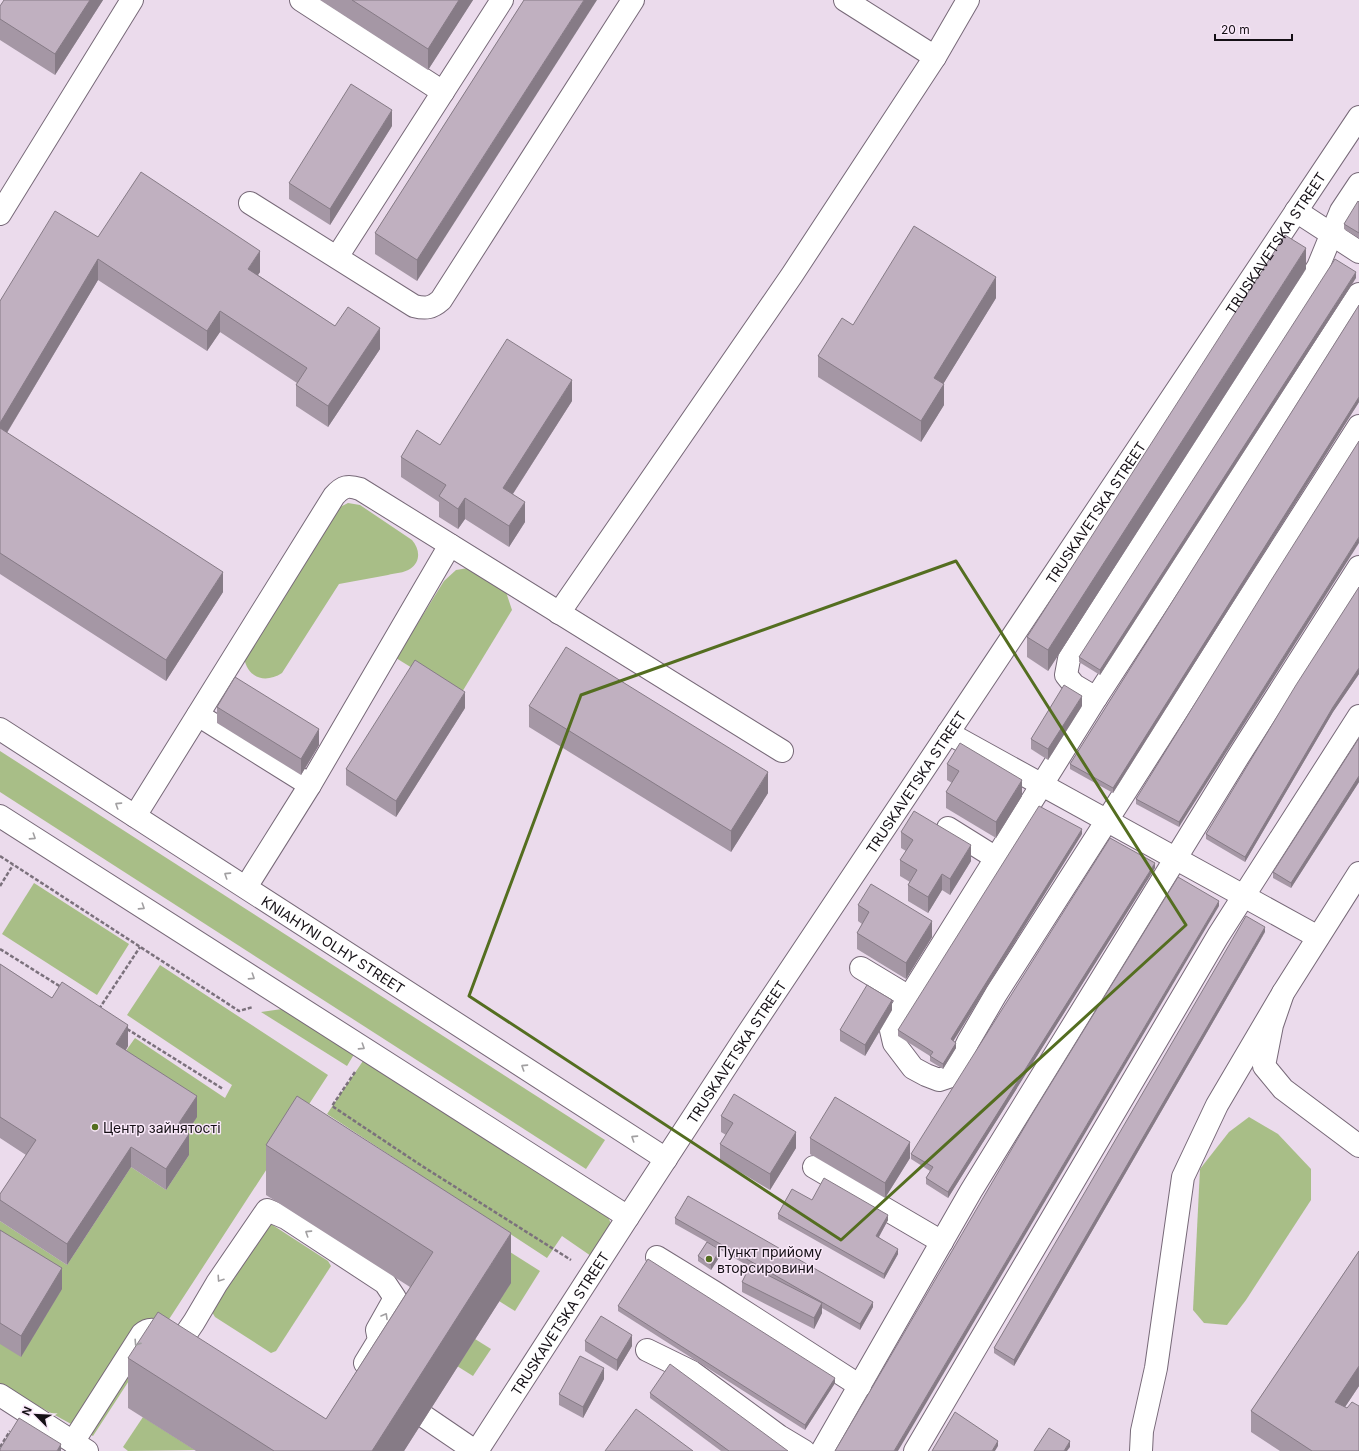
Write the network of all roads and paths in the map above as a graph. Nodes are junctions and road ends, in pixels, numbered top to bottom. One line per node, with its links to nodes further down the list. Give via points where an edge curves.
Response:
1 (132, 0): 13 (street)
2 (301, 0): 8 (street)
3 (502, 0): 8 (street)
4 (633, 0): 16 (street, via 441,300 433,307 424,309 414,306)
5 (845, 0): 7 (street)
6 (968, 0): 7 (street)
7 (935, 58): 21 (street, via 792,275)
8 (443, 92): 16 (street)
9 (1359, 117): 12 (street, TRUSKAVETSKA STREET)
10 (1358, 189): 14 (street, via 1341,211)
11 (250, 203): 16 (street)
12 (1296, 211): 14 (street); 26 (street, TRUSKAVETSKA STREET)
13 (0, 214)
14 (1331, 234): 15 (street); 22 (street, via 1318,267 1069,659 1066,675 1074,685)
15 (1359, 252)
16 (337, 257)
17 (1359, 294): 22 (street)
18 (1359, 426): 32 (street)
19 (450, 545): 21 (street); 23 (street, via 360,490 351,486 341,489 334,496); 28 (street)
20 (1359, 567): 36 (street)
21 (559, 613): 27 (street)
22 (1096, 698): 29 (street)
23 (198, 715): 28 (street); 31 (street)
24 (1359, 716): 41 (street)
25 (0, 729): 31 (street, KNIAHYNI OLHY STREET, one-way to 25)
26 (948, 733): 29 (street); 55 (street, TRUSKAVETSKA STREET)
27 (782, 751)
28 (310, 785): 40 (street)
29 (1042, 785): 32 (street); 35 (street)
30 (0, 816): 48 (street, one-way to 48)
31 (136, 816): 40 (street, KNIAHYNI OLHY STREET, one-way to 31)
32 (1106, 820): 36 (street); 49 (street, via 996,994 956,1068 948,1077 939,1080 913,1068 894,1043 891,1030)
33 (948, 828): 35 (street)
34 (0, 856): 37 (path)
35 (996, 858): 49 (street, via 939,930)
36 (1175, 858): 41 (street); 58 (street)
37 (13, 865): 39 (path); 43 (path)
38 (1359, 873): 42 (street)
39 (0, 886)
40 (246, 888): 55 (street, KNIAHYNI OLHY STREET, one-way to 40)
41 (1244, 896): 42 (street); 74 (street, via 1214,942)
42 (1318, 937): 47 (street)
43 (140, 947): 48 (path, via 239,1011); 50 (path)
44 (0, 949): 46 (path)
45 (861, 968): 49 (street)
46 (65, 990)
47 (1283, 993): 54 (street, via 1272,1025 1264,1066 1283,1089); 75 (street, via 1217,1105 1183,1177 1156,1368 1142,1431)
48 (282, 996): 57 (street, one-way to 57)
49 (909, 997)
50 (98, 1010)
51 (124, 1027): 53 (path)
52 (358, 1069): 60 (path, via 332,1106)
53 (223, 1089)
54 (1359, 1146)
55 (666, 1159): 57 (street, TRUSKAVETSKA STREET)
56 (814, 1167): 58 (street)
57 (628, 1217): 60 (street, TRUSKAVETSKA STREET)
58 (942, 1242): 65 (street)
59 (657, 1257): 65 (street)
60 (592, 1273): 71 (street, TRUSKAVETSKA STREET)
61 (179, 1344): 63 (street); 64 (street, one-way to 61, via 379,1340 377,1330 395,1298 385,1283 286,1218 268,1210); 69 (street, one-way to 69, via 153,1329 142,1334)
62 (647, 1350): 72 (street, via 692,1372)
63 (198, 1357)
64 (361, 1380)
65 (860, 1386): 73 (street)
66 (0, 1396): 69 (street)
67 (425, 1418): 71 (street)
68 (11, 1430): 70 (path)
69 (80, 1446)
70 (0, 1447)
71 (476, 1451)
72 (804, 1451)
73 (822, 1451)
74 (915, 1451)
75 (1141, 1451)

